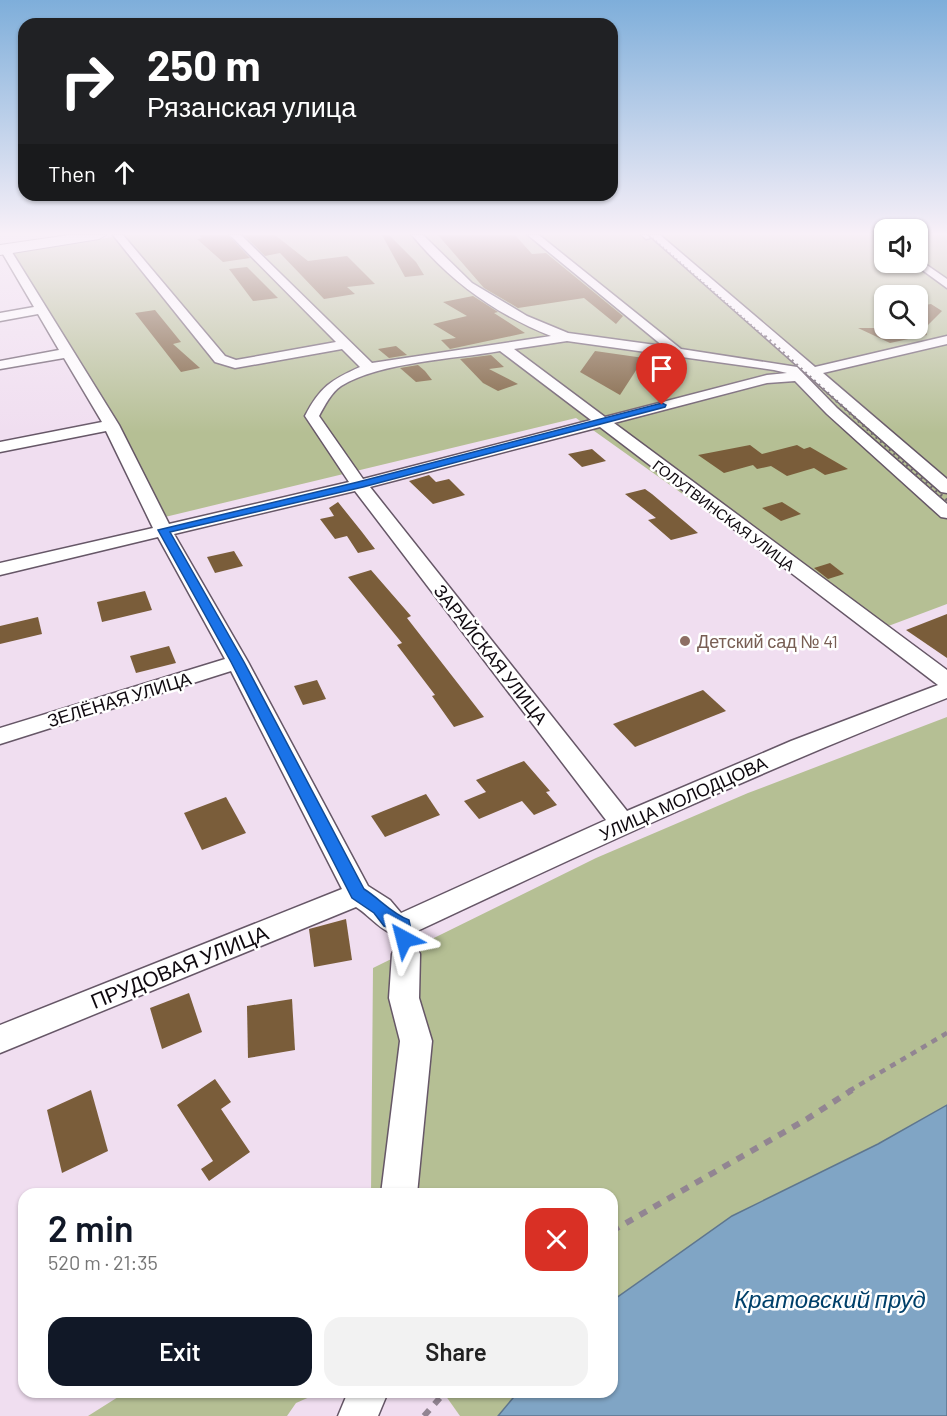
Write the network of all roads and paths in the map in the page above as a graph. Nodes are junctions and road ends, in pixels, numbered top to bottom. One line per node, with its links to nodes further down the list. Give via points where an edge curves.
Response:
1 (35, 301): 7 (street)
2 (172, 301): 11 (street, via 220,359 242,363)
3 (300, 301): 11 (street)
4 (492, 301): 9 (street, via 547,331)
5 (615, 301): 13 (street)
6 (729, 301): 17 (street)
7 (40, 310): 8 (street); 14 (street)
8 (0, 317)
9 (567, 337): 12 (street); 13 (street)
10 (947, 339): 17 (street)
11 (343, 345): 16 (street)
12 (503, 347): 16 (street); 19 (street, ГОЛУТВИНСКАЯ УЛИЦА)
13 (675, 350): 18 (street)
14 (67, 353): 15 (street); 20 (street)
15 (0, 365)
16 (369, 368): 22 (street, ЗАРАЙСКАЯ УЛИЦА, via 335,384 312,416)
17 (815, 371): 23 (street)
18 (795, 374): 19 (street); 24 (street)
19 (598, 421): 22 (street); 28 (street, ГОЛУТВИНСКАЯ УЛИЦА)
20 (111, 424): 21 (street); 25 (street)
21 (0, 447)
22 (359, 485): 25 (street); 31 (street, ЗАРАЙСКАЯ УЛИЦА)
23 (947, 488)
24 (947, 513)
25 (163, 530): 26 (street); 27 (street)
26 (0, 569)
27 (237, 662): 30 (street, ЗЕЛЁНАЯ УЛИЦА); 32 (street)
28 (947, 681)
29 (947, 690): 31 (street, УЛИЦА МОЛОДЦОВА, via 799,747)
30 (0, 736)
31 (623, 823): 33 (street, УЛИЦА МОЛОДЦОВА)
32 (358, 894): 33 (street, via 380,908); 35 (street, ПРУДОВАЯ УЛИЦА)
33 (408, 935): 36 (street, via 404,998 416,1041)
34 (947, 1033): 37 (path)
35 (0, 1039)
36 (400, 1188)
37 (618, 1228)
38 (366, 1398): 40 (street)
39 (440, 1398): 41 (path)
40 (358, 1416)
41 (424, 1416)

